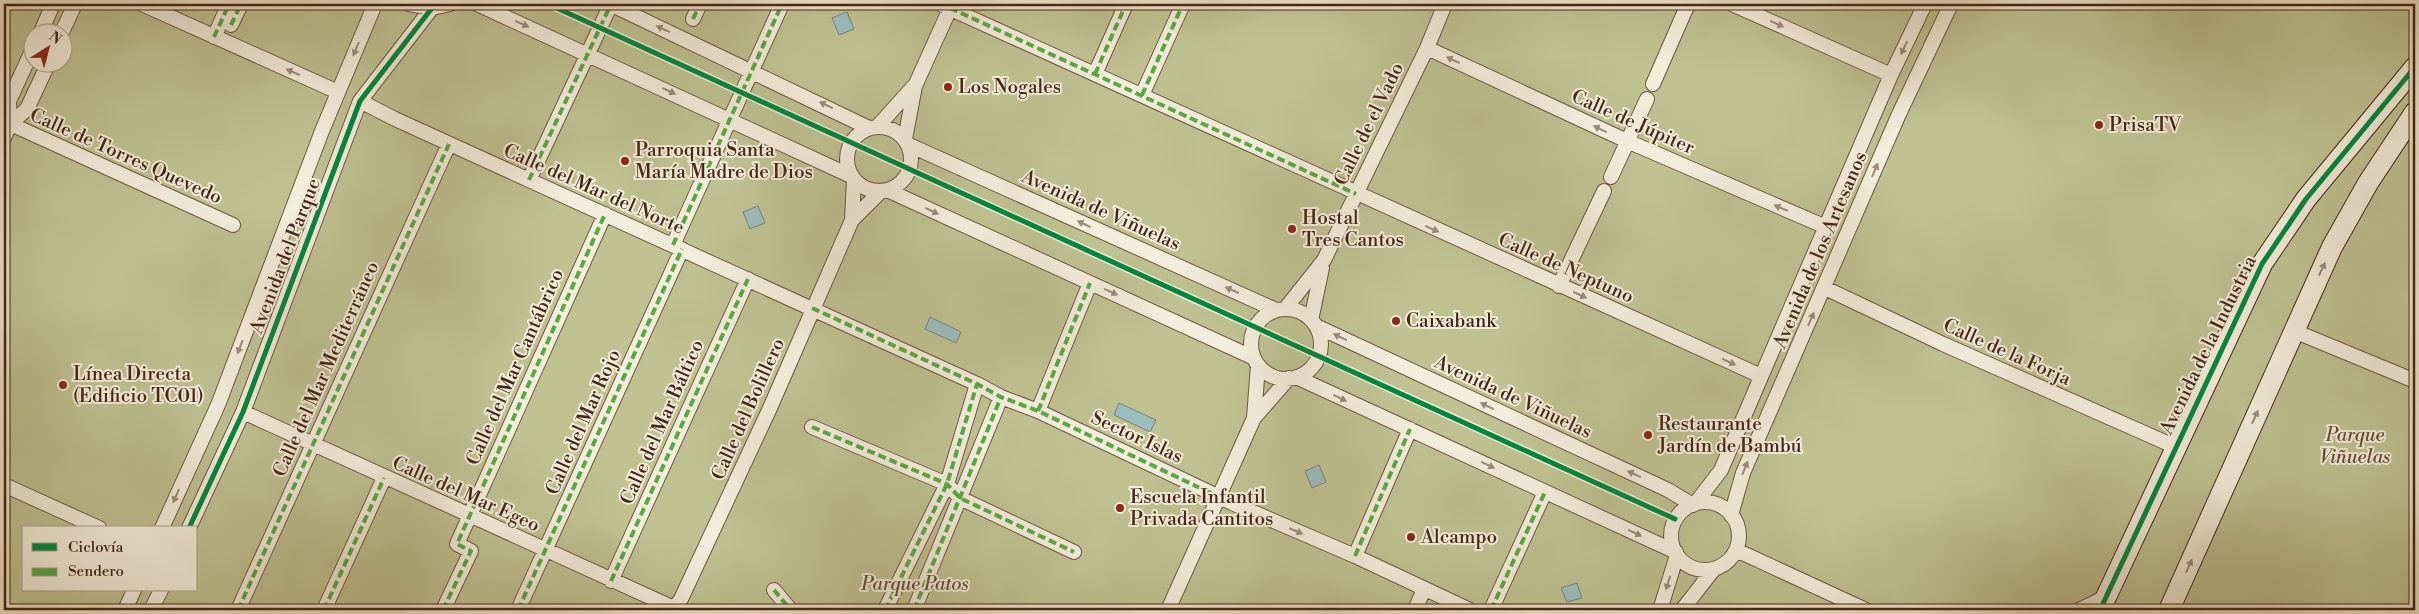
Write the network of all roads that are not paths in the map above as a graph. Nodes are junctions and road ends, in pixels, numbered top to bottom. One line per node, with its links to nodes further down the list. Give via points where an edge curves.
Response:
1 (53, 4): 23 (street)
2 (75, 4): 24 (street)
3 (142, 4): 26 (street)
4 (229, 4): 26 (street)
5 (241, 4): 25 (street)
6 (375, 4): 37 (street, Avenida del Parque, one-way to 37)
7 (409, 4): 21 (street)
8 (450, 4): 21 (street)
9 (477, 4): 28 (street, one-way to 28)
10 (610, 4): 28 (street); 30 (street, one-way to 10)
11 (700, 4): 22 (street)
12 (782, 4): 30 (street, Calle del Mar Rojo)
13 (1126, 4): 33 (street)
14 (1183, 4): 38 (street)
15 (1445, 4): 27 (street, Calle de el Vado)
16 (1688, 4): 35 (street)
17 (1732, 4): 34 (street, one-way to 34)
18 (1926, 4): 34 (street, Avenida de los Artesanos, one-way to 34)
19 (1951, 4): 64 (street, Avenida de los Artesanos, one-way to 19, via 1899,114)
20 (947, 5): 33 (street, Calle de Neptuno); 36 (street)
21 (432, 8): 40 (street, Avenida del Parque)
22 (693, 19)
23 (45, 22)
24 (67, 22)
25 (231, 25)
26 (214, 37): 37 (street, one-way to 26)
27 (1427, 48): 46 (street, Calle de Júpiter, one-way to 27); 54 (street, Calle de el Vado)
28 (586, 53): 42 (street, one-way to 42); 51 (street)
29 (2415, 67): 81 (street, Avenida de la Industria, via 2306,199 2262,264)
30 (753, 70): 42 (street, Calle del Mar Rojo); 44 (street, one-way to 30)
31 (22, 72): 43 (street, via 9,101)
32 (44, 72): 43 (street, via 27,109)
33 (1095, 74): 38 (street, Calle de Neptuno)
34 (1892, 75): 58 (street, Avenida de los Artesanos)
35 (1653, 84)
36 (915, 86): 44 (street); 47 (street)
37 (338, 92): 92 (street, Avenida del Parque, one-way to 92, via 218,404)
38 (1142, 95): 54 (street, Calle de Neptuno)
39 (1647, 99): 46 (street)
40 (360, 101): 48 (street, Calle del Mar del Norte); 76 (street, Avenida del Parque)
41 (2415, 112): 68 (street, one-way to 41, via 2332,247 2368,183)
42 (730, 120): 50 (street); 59 (street, Calle del Mar Rojo)
43 (7, 122): 45 (street); 57 (street, Calle de Torres Quevedo)
44 (874, 127): 47 (street, via 898,132); 50 (street, via 861,131 851,142 847,165)
45 (4, 138)
46 (1627, 141): 49 (street); 58 (street, Calle de Júpiter, one-way to 46)
47 (907, 142): 52 (street, via 912,153 910,169 904,180); 66 (street, Avenida de Viñuelas, one-way to 47)
48 (449, 144): 51 (street, Calle del Mar del Norte); 80 (street, Calle del Mar Mediterráneo)
49 (1610, 177)
50 (853, 178): 52 (street, via 862,186); 56 (street)
51 (530, 180): 55 (street, Calle del Mar del Norte)
52 (884, 191): 56 (street); 62 (street, one-way to 62)
53 (1604, 191): 63 (street)
54 (1356, 194): 60 (street, Calle de el Vado); 63 (street, Calle de Neptuno, one-way to 63)
55 (605, 214): 59 (street, Calle del Mar del Norte); 90 (street, Calle del Mar Cantábrico)
56 (852, 220): 65 (street, Calle del Bolillero)
57 (233, 225)
58 (1826, 227): 70 (street, Avenida de los Artesanos)
59 (677, 247): 61 (street, Calle del Mar del Norte); 95 (street, Calle del Mar Rojo)
60 (1324, 260): 66 (street); 67 (street)
61 (748, 279): 65 (street, Calle del Mar del Norte); 100 (street, Calle del Mar Báltico)
62 (1090, 283): 69 (street, one-way to 69); 75 (street)
63 (1559, 286): 70 (street, Calle de Neptuno, one-way to 70)
64 (1825, 288): 81 (street, Calle de la Forja); 89 (street, Avenida de los Artesanos, one-way to 64, via 1742,473)
65 (812, 308): 73 (street, Sector Islas); 106 (street, Calle del Bolillero, via 770,408)
66 (1281, 310): 67 (street, via 1304,314); 69 (street, via 1268,314 1255,327 1252,338)
67 (1313, 323): 71 (street, via 1320,336 1318,356 1313,366); 88 (street, Avenida de Viñuelas, one-way to 67)
68 (2294, 331): 72 (street); 124 (street, one-way to 68)
69 (1256, 361): 71 (street, via 1272,376); 77 (street)
70 (1761, 376): 88 (street, Avenida de los Artesanos, via 1721,470)
71 (1292, 378): 77 (street); 79 (street, one-way to 79)
72 (2415, 381)
73 (977, 384): 74 (street, Sector Islas); 83 (street)
74 (1001, 398): 75 (street, Sector Islas); 87 (street)
75 (1038, 411): 86 (street, Sector Islas)
76 (243, 412): 80 (street, Calle del Mar Egeo); 93 (street, Avenida del Parque)
77 (1254, 418): 86 (street)
78 (812, 427): 83 (street)
79 (1410, 430): 85 (street, one-way to 85); 98 (street)
80 (313, 445): 82 (street, Calle del Mar Egeo); 109 (street, Calle del Mar Mediterráneo)
81 (2176, 447): 105 (street, Avenida de la Industria)
82 (384, 478): 90 (street, Calle del Mar Egeo); 110 (street)
83 (947, 484): 87 (street); 114 (street)
84 (4, 485): 91 (street)
85 (1545, 492): 97 (street, one-way to 97); 119 (street)
86 (1219, 497): 98 (street, Sector Islas, one-way to 98); 116 (street)
87 (960, 498): 96 (street); 115 (street)
88 (1694, 504): 89 (street, via 1711,502); 97 (street, via 1684,510 1672,528)
89 (1731, 515): 94 (street, via 1739,532)
90 (469, 516): 95 (street, Calle del Mar Egeo); 111 (street, Calle del Mar Cantábrico, via 457,544 471,551)
91 (95, 526)
92 (163, 526)
93 (190, 526)
94 (1736, 550): 99 (street, via 1731,558); 122 (street)
95 (545, 551): 100 (street, Calle del Mar Egeo); 112 (street, Calle del Mar Rojo)
96 (1074, 552)
97 (1676, 554): 99 (street, via 1689,566); 120 (street, one-way to 120)
98 (1355, 556): 101 (street, Sector Islas)
99 (1714, 569): 121 (street)
100 (611, 581): 106 (street, Calle del Mar Egeo)
101 (1424, 589): 117 (street); 118 (street, Sector Islas)
102 (774, 590): 113 (street)
103 (133, 592): 107 (street)
104 (159, 592): 108 (street)
105 (2103, 604): 123 (street)
106 (674, 609)
107 (125, 610)
108 (151, 610)
109 (238, 610)
110 (324, 610)
111 (443, 610)
112 (518, 610)
113 (788, 610)
114 (885, 610)
115 (914, 610)
116 (1168, 610)
117 (1415, 610)
118 (1470, 610)
119 (1491, 610)
120 (1660, 610)
121 (1682, 610)
122 (1866, 610)
123 (2079, 610)
124 (2169, 610)

